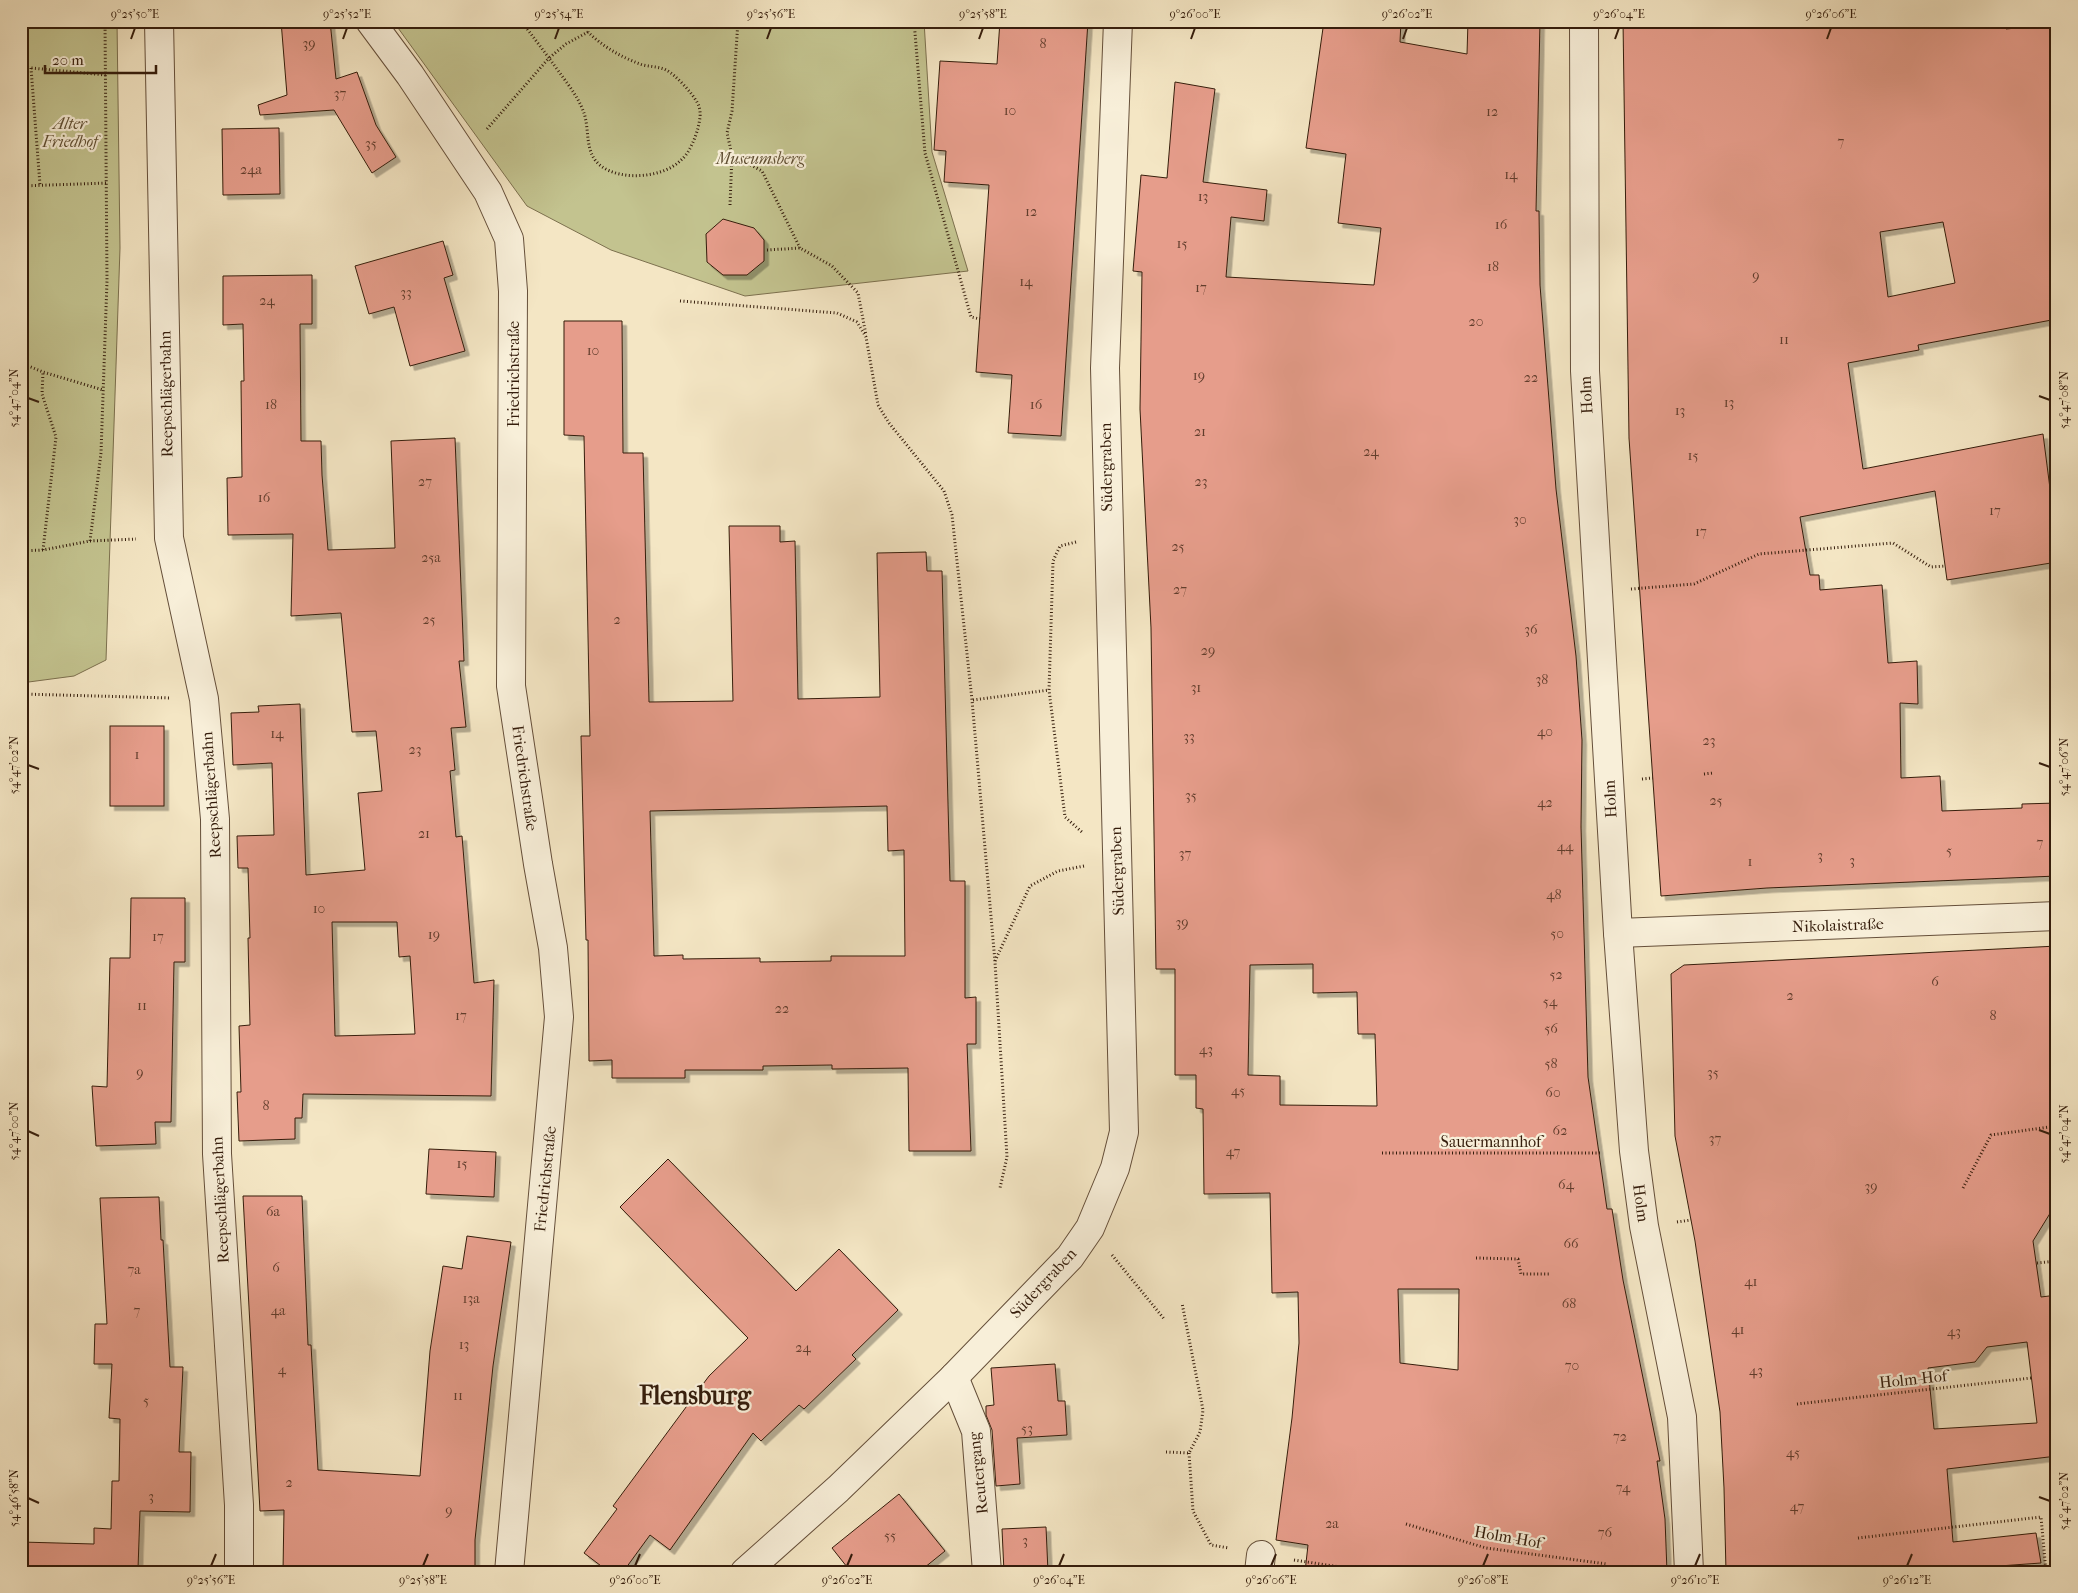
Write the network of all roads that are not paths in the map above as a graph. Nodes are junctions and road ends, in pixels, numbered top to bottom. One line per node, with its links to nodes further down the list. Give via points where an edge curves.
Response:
1 (159, 21): 8 (street, Reepschlägerbahn, via 169,538 204,699 215,819 217,1154 239,1505)
2 (370, 21): 9 (street, Friedrichstraße, via 488,192 509,239 513,291 511,686 553,948 560,1017)
3 (1118, 21): 7 (street, Südergraben, via 1105,368 1124,1132 1115,1168 1090,1228 1070,1257)
4 (1584, 21): 6 (street, Holm, via 1585,370)
5 (2057, 916): 6 (street, Nikolaistraße)
6 (1618, 934): 12 (street, Holm, via 1634,1151 1643,1217 1682,1417)
7 (954, 1377): 10 (street, Südergraben, via 838,1489); 11 (street, Reutergang, via 976,1431)
8 (239, 1572)
9 (509, 1572)
10 (745, 1572)
11 (987, 1572)
12 (1688, 1572)

